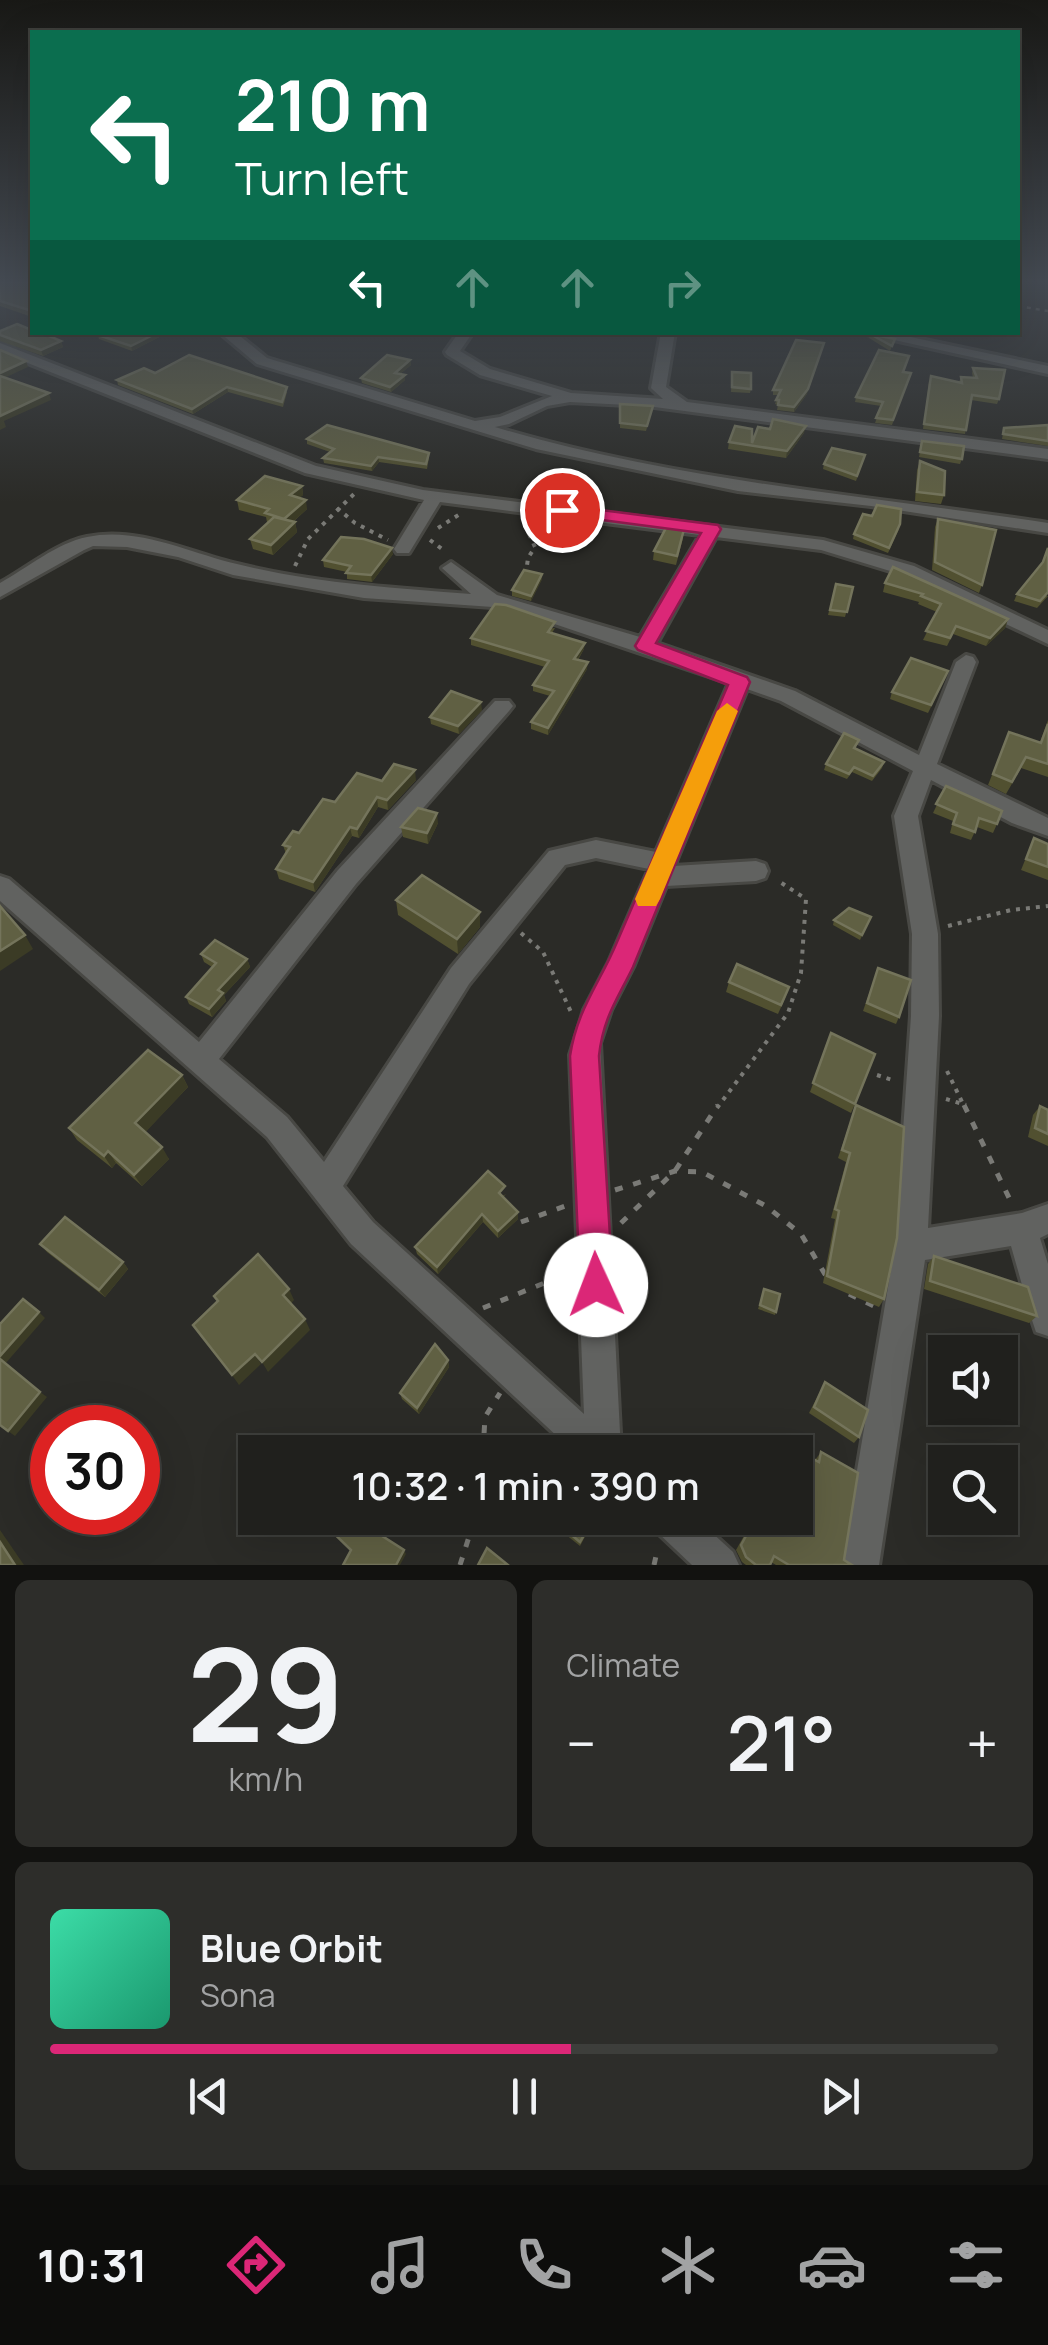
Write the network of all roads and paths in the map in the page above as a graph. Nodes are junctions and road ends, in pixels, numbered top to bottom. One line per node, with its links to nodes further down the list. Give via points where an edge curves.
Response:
1 (25, 356): 11 (street, via 311,470)
2 (256, 356): 9 (street)
3 (459, 356): 7 (street, via 485,372)
4 (664, 356): 8 (street, via 658,388)
5 (981, 356): 6 (street)
6 (1048, 370)
7 (570, 397): 8 (street); 9 (street, via 504,421)
8 (686, 406): 10 (street)
9 (473, 424): 14 (street, via 536,444 738,486)
10 (1048, 454)
11 (366, 484): 12 (street); 20 (path, via 308,539)
12 (435, 497): 13 (street); 17 (street)
13 (532, 507): 15 (street); 19 (path, via 524,516 535,547)
14 (1048, 528)
15 (712, 529): 23 (street, via 878,558); 24 (street)
16 (426, 538): 18 (path, via 448,554)
17 (403, 549)
18 (450, 568): 22 (street)
19 (526, 573)
20 (295, 580): 21 (street, via 182,552 91,540); 22 (street)
21 (0, 591)
22 (490, 600): 24 (street)
23 (1048, 638)
24 (645, 646): 26 (street)
25 (966, 662): 28 (street)
26 (740, 682): 28 (street, via 788,696); 30 (street)
27 (502, 706): 38 (street, via 347,877)
28 (923, 767): 29 (street); 35 (street, via 906,816)
29 (1048, 827)
30 (659, 870): 31 (street); 34 (street, via 578,848 557,858); 36 (street)
31 (756, 871): 39 (path, via 806,899 802,973 788,1013)
32 (0, 886): 38 (street)
33 (1048, 906): 35 (path)
34 (506, 920): 36 (path, via 543,952 566,1006); 40 (street, via 460,976)
35 (925, 934): 44 (street)
36 (588, 1034): 41 (street)
37 (939, 1057): 43 (path, via 1006,1187)
38 (202, 1058): 40 (street, via 277,1127)
39 (674, 1172): 41 (path); 45 (path); 46 (path, via 702,1172 766,1206 801,1234)
40 (326, 1186): 49 (street, via 362,1232)
41 (593, 1197): 42 (path); 45 (street)
42 (521, 1222)
43 (1035, 1224): 44 (street); 50 (street)
44 (911, 1246): 48 (street)
45 (595, 1252): 49 (path, via 547,1282); 54 (street)
46 (830, 1280)
47 (842, 1289): 48 (path)
48 (899, 1317): 59 (street)
49 (455, 1319): 51 (street)
50 (1048, 1320)
51 (513, 1372): 52 (path, via 485,1417); 53 (street)
52 (484, 1435)
53 (582, 1435)
54 (600, 1435)
55 (470, 1535): 57 (path)
56 (688, 1535): 58 (street)
57 (460, 1565)
58 (720, 1565)
59 (860, 1565)

